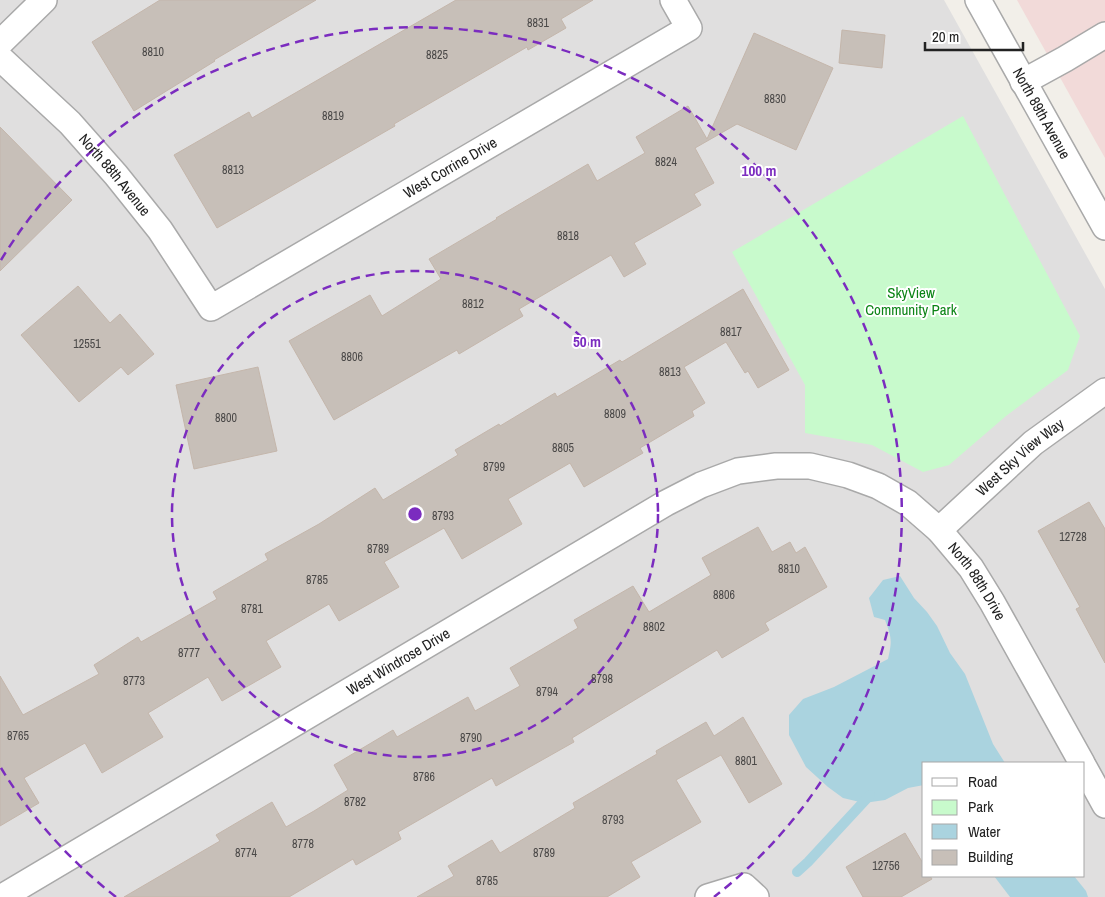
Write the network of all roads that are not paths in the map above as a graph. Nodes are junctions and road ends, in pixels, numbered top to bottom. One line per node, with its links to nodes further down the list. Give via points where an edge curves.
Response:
1 (44, 0): 5 (street)
2 (673, 0): 9 (street, West Corrine Drive, via 689,28)
3 (978, 0): 7 (street, North 89th Avenue)
4 (1105, 35): 7 (street)
5 (0, 43)
6 (0, 58): 9 (street, North 88th Avenue, via 70,123 116,174 160,230)
7 (1023, 82): 8 (street, North 89th Avenue)
8 (1105, 227)
9 (211, 308)
10 (1105, 391): 12 (street, West Sky View Way, via 1033,443)
11 (810, 466): 12 (street, North 88th Drive, via 848,474 878,486 908,503); 17 (street, West Windrose Drive, via 776,466 738,472 701,485 666,503)
12 (939, 530): 13 (street, North 88th Drive, via 971,568 992,602)
13 (1081, 762)
14 (1085, 769): 15 (street)
15 (1105, 805)
16 (750, 891): 18 (street)
17 (2, 897)
18 (708, 897)

